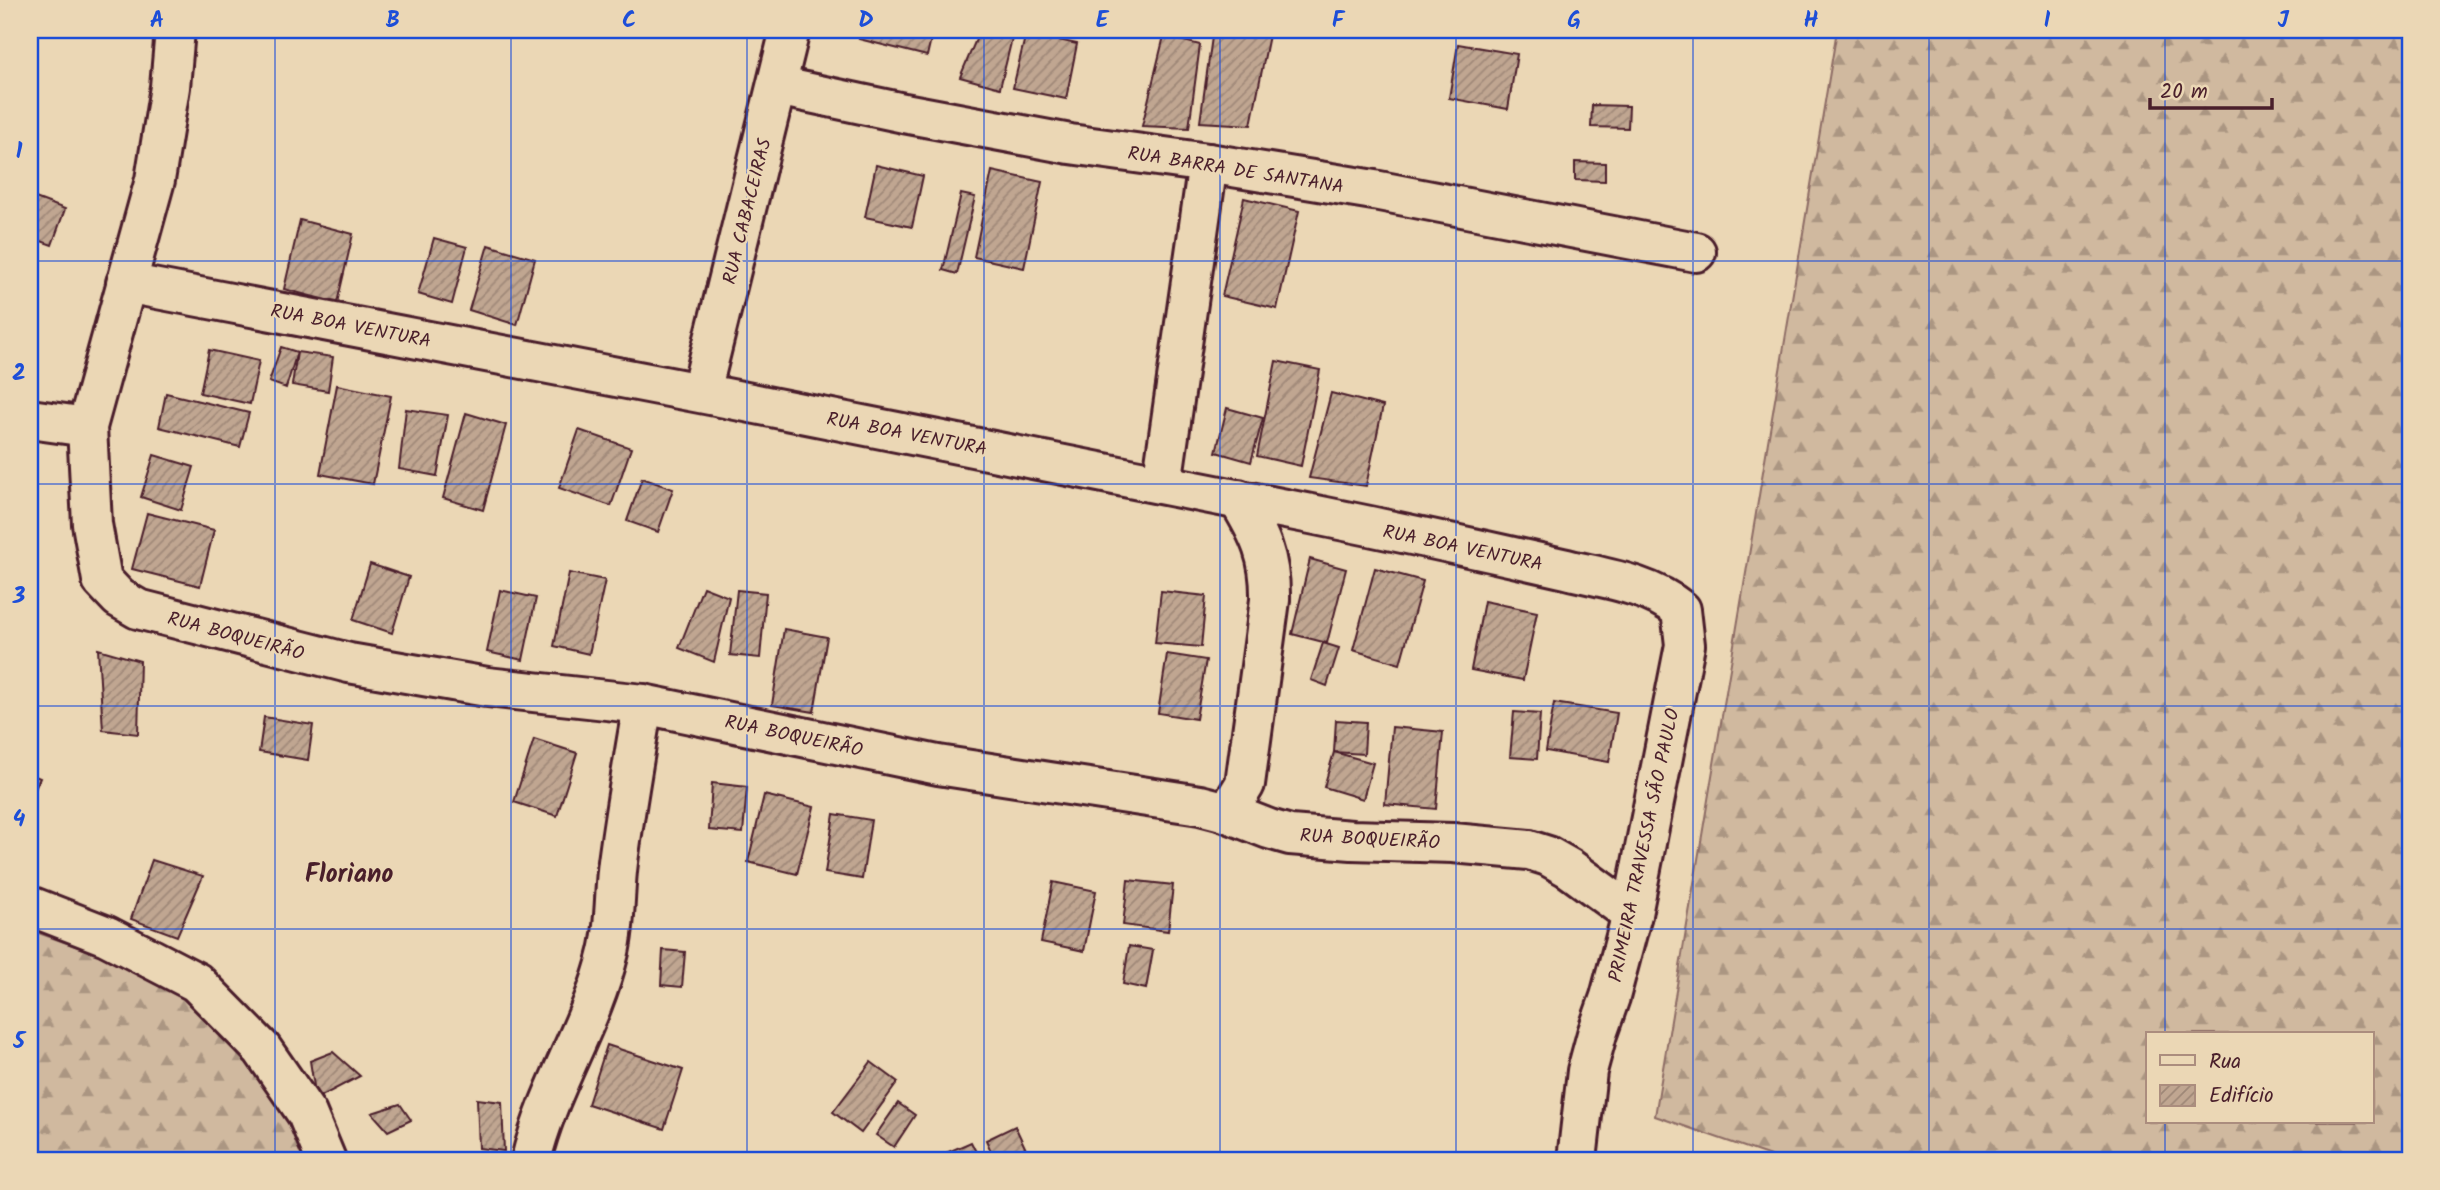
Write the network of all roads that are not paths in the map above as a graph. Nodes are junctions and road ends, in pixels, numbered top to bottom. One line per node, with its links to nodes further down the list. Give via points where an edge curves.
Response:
1 (175, 30): 6 (street, RUA BOQUEIRÃO, via 155,180)
2 (790, 30): 3 (street, RUA CABACEIRAS)
3 (777, 86): 4 (street, RUA BARRA DE SANTANA, via 1070,144); 7 (street, RUA CABACEIRAS)
4 (1208, 163): 5 (street, RUA BARRA DE SANTANA); 10 (street)
5 (1696, 252)
6 (126, 283): 7 (street, RUA BOA VENTURA); 9 (street, RUA BOQUEIRÃO)
7 (701, 392): 10 (street, RUA BOA VENTURA)
8 (30, 419): 9 (street)
9 (87, 427): 13 (street, RUA BOQUEIRÃO, via 92,524 102,580 138,609 349,663 513,690)
10 (1162, 484): 11 (street, RUA BOA VENTURA)
11 (1238, 499): 12 (street, RUA BOA VENTURA, via 1620,582 1655,593); 14 (street, via 1266,551 1270,600 1245,784)
12 (1681, 610): 16 (street, PRIMEIRA TRAVESSA SÃO PAULO, via 1685,645)
13 (643, 704): 14 (street, RUA BOQUEIRÃO, via 939,765); 18 (street, via 617,865 609,952)
14 (1223, 811): 16 (street, RUA BOQUEIRÃO, via 1290,835 1530,850 1569,868)
15 (30, 906): 17 (street, via 107,936 196,982 261,1049 307,1114)
16 (1632, 914): 19 (street, PRIMEIRA TRAVESSA SÃO PAULO, via 1587,1071)
17 (326, 1160)
18 (531, 1160)
19 (1577, 1160)

